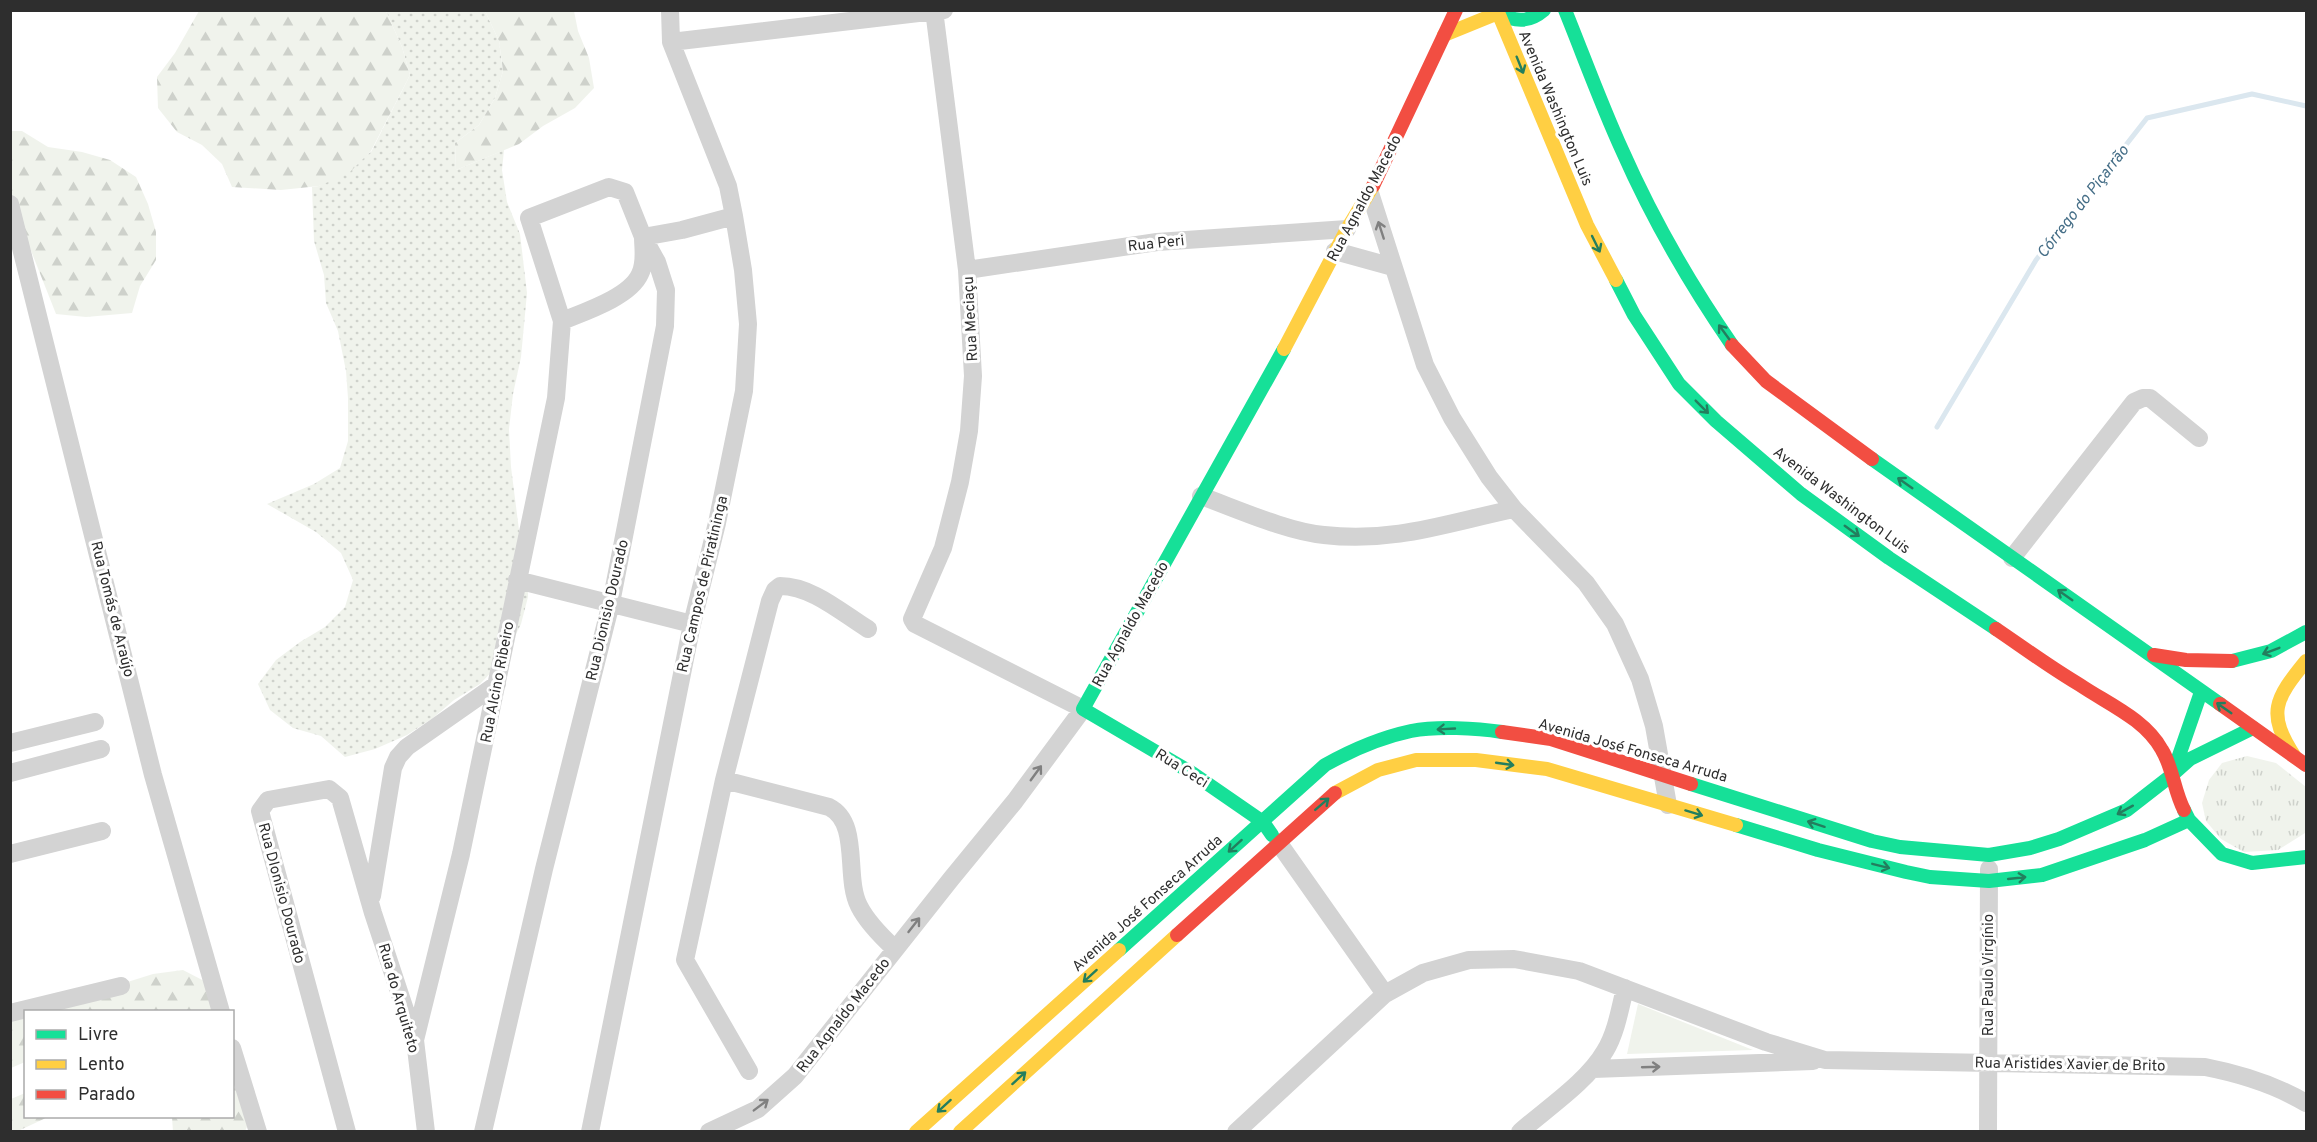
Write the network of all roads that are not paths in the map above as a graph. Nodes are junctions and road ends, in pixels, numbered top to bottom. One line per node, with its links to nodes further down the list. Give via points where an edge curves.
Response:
1 (670, 10): 8 (street, Rua Campos de Piratininga)
2 (1456, 10): 7 (main road, Rua Agnaldo Macedo)
3 (1544, 10): 6 (main road, via 1536,18 1521,22)
4 (1565, 10): 22 (main road, one-way to 4, via 1766,381 1736,350 1703,303 1622,151)
5 (937, 11): 8 (street); 17 (street, Rua Meciaçu)
6 (1498, 12): 7 (main road); 43 (main road, Avenida Washington Luis, one-way to 43, via 1587,225 1634,315 1679,384 1801,494 1889,558 2127,714 2163,751)
7 (1444, 35): 9 (main road, Rua Agnaldo Macedo)
8 (671, 42): 11 (street, Rua Campos de Piratininga, via 728,186)
9 (1370, 193): 13 (main road, Rua Agnaldo Macedo); 16 (street, one-way to 9)
10 (10, 204): 60 (street, Rua Tomás de Araújo, via 153,775)
11 (734, 216): 14 (street); 26 (street, Rua Campos de Piratininga, via 748,324 744,390)
12 (529, 218): 14 (street, Rua Dionisio Dourado, via 609,187 625,192); 18 (street, Rua Alcino Ribeiro)
13 (1347, 229): 15 (main road, Rua Agnaldo Macedo); 17 (street, Rua Peri, via 1156,242)
14 (643, 237): 18 (street, via 644,261 640,275 629,287 599,306); 24 (street, Rua Dionisio Dourado, via 666,290 665,326)
15 (1335, 251): 16 (street); 20 (main road, Rua Agnaldo Macedo)
16 (1393, 267): 21 (street, via 1425,364 1452,418 1488,477)
17 (967, 270): 25 (street, Rua Meciaçu, via 973,376 969,431 943,548)
18 (562, 321): 23 (street, Rua Alcino Ribeiro, via 556,398)
19 (2199, 438): 22 (street, via 2150,398 2134,402)
20 (1201, 496): 21 (street, via 1294,529 1378,538); 34 (main road, Rua Agnaldo Macedo)
21 (1514, 509): 42 (street, via 1586,583 1615,624 1640,679)
22 (2012, 558): 29 (main road, one-way to 22)
23 (517, 580): 24 (street); 32 (street, Rua Alcino Ribeiro)
24 (611, 603): 26 (street); 72 (street, Rua Dionisio Dourado)
25 (912, 620): 34 (street, Rua Ceci)
26 (692, 624): 73 (street, Rua Campos de Piratininga)
27 (868, 629): 44 (street, via 808,591 792,586 775,590)
28 (2307, 632): 30 (main road, one-way to 30, via 2275,650)
29 (2149, 654): 30 (main road); 33 (main road)
30 (2232, 661): 33 (street)
31 (2307, 661): 39 (main road, via 2290,680 2275,715 2282,737)
32 (497, 684): 55 (street, via 398,757); 62 (street, Rua Alcino Ribeiro, via 461,854)
33 (2201, 692): 36 (main road, one-way to 33); 43 (main road)
34 (1083, 709): 47 (main road, Rua Ceci, via 1192,773); 56 (street, Rua Agnaldo Macedo, one-way to 34, via 1015,801)
35 (95, 722): 37 (street)
36 (2253, 728): 39 (main road); 43 (main road, Avenida José Fonseca Arruda, via 2190,759)
37 (10, 743)
38 (101, 749): 41 (street)
39 (2295, 757): 40 (main road)
40 (2307, 765)
41 (10, 772)
42 (1662, 773): 45 (street); 47 (main road, Avenida José Fonseca Arruda, one-way to 47, via 1551,739 1475,728 1411,731 1347,753 1325,765); 51 (main road, Avenida José Fonseca Arruda, one-way to 42, via 1881,843)
43 (2172, 775): 46 (main road, Avenida Washington Luis); 51 (main road, Avenida José Fonseca Arruda, one-way to 51, via 2127,810 2059,839)
44 (724, 780): 56 (street, via 838,811 847,829 858,906); 67 (street, via 685,960)
45 (1668, 805): 49 (main road, one-way to 45, via 1334,793 1378,770 1416,760 1476,760 1546,769); 54 (main road, one-way to 54, via 1906,872)
46 (2189, 820): 52 (main road, Avenida Washington Luis, via 2222,854 2252,863); 54 (main road, one-way to 46, via 2042,875 2145,840)
47 (1263, 822): 49 (main road, Rua Ceci); 75 (main road, Avenida José Fonseca Arruda, one-way to 75)
48 (102, 831): 50 (street)
49 (1278, 842): 59 (street, Rua Ceci); 76 (main road, one-way to 49)
50 (10, 854)
51 (1989, 855): 54 (street, Rua Paulo Virgínio)
52 (2306, 856)
53 (360, 867): 55 (street, Rua do Arquiteto); 70 (street, Rua DIonisio Dourado, via 340,798 329,789 268,800 263,805 260,812)
54 (1989, 881): 65 (street, Rua Paulo Virgínio)
55 (371, 901): 62 (street, Rua do Arquiteto)
56 (895, 949): 74 (street, Rua Agnaldo Macedo, one-way to 56, via 758,1109 795,1076)
57 (121, 986): 61 (street)
58 (1625, 988): 59 (street, Rua Aristides Xavier de Brito, via 1579,971 1514,959 1469,960 1423,973); 64 (street, Rua Aristides Xavier de Brito); 66 (street, via 1606,1050)
59 (1385, 994): 77 (street, Rua Aristides Xavier de Brito)
60 (221, 1010)
61 (10, 1013)
62 (415, 1040): 71 (street, Rua do Arquiteto)
63 (234, 1054): 69 (street)
64 (1826, 1060): 65 (street, Rua Aristides Xavier de Brito); 66 (street, Rua Aristides Xavier de Brito, one-way to 64)
65 (1987, 1063): 68 (street, Rua Aristides Xavier de Brito, via 2205,1067 2240,1074 2285,1090); 79 (street, Rua Paulo Virgínio)
66 (1593, 1070): 78 (street)
67 (749, 1071)
68 (2307, 1103)
69 (258, 1131)
70 (347, 1131)
71 (426, 1131)
72 (483, 1131)
73 (590, 1131)
74 (709, 1131)
75 (916, 1131)
76 (960, 1131)
77 (1236, 1131)
78 (1520, 1131)
79 (1988, 1131)

